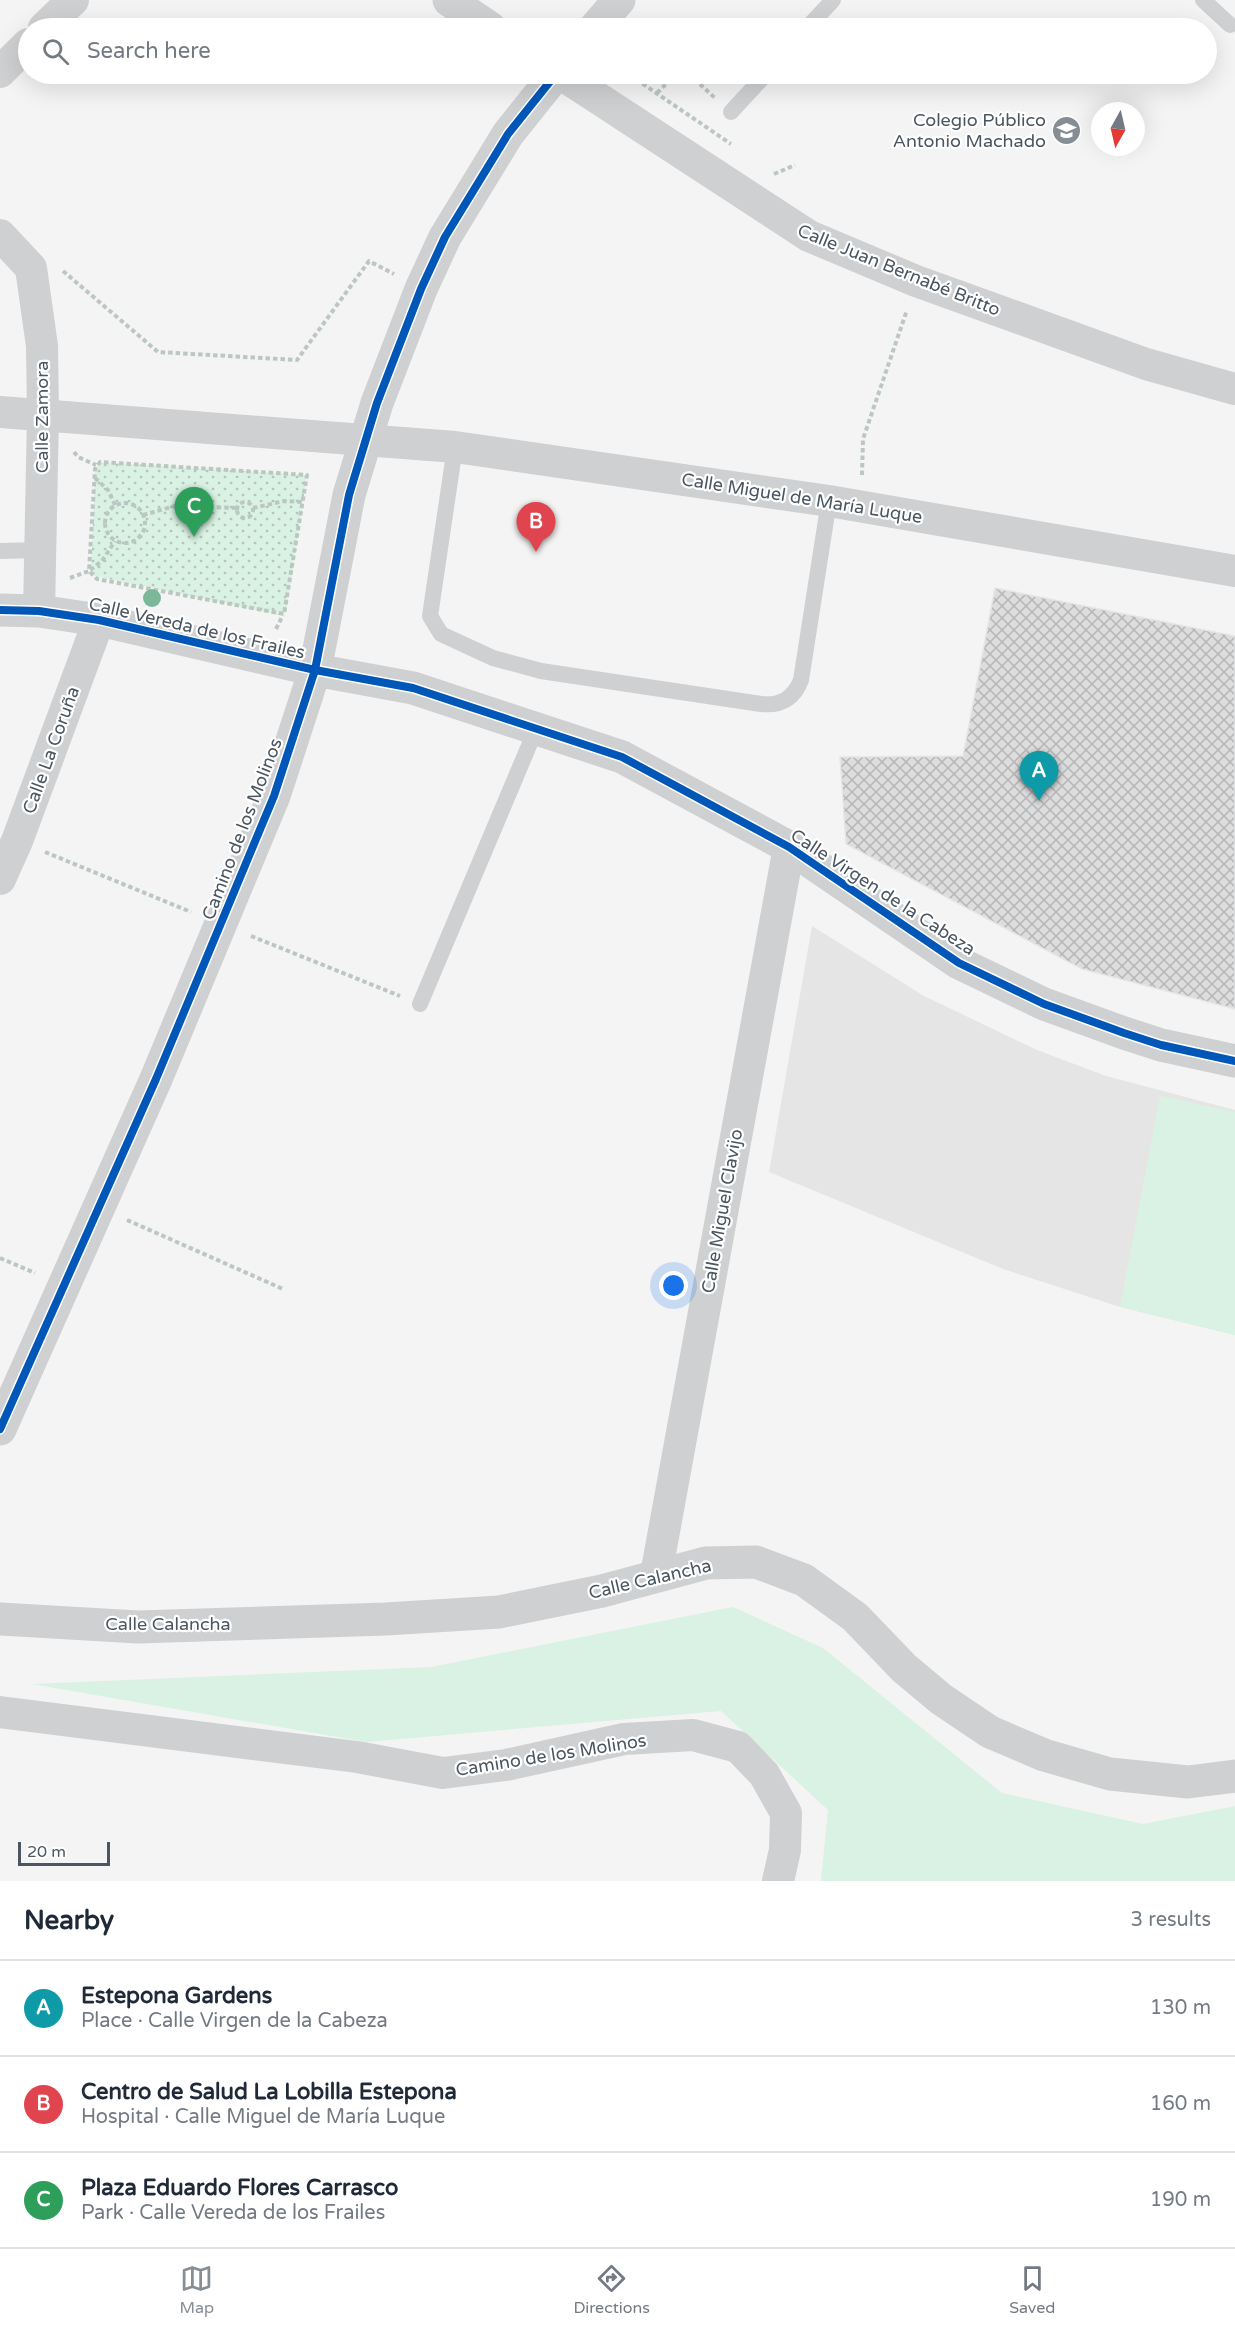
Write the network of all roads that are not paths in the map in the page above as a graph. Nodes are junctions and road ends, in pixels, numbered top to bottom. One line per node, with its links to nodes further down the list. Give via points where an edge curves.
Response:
1 (74, 0): 6 (street)
2 (449, 0): 7 (street)
3 (619, 0): 8 (street)
4 (833, 0): 9 (lane)
5 (1203, 0): 10 (lane)
6 (55, 18)
7 (475, 18)
8 (604, 18)
9 (816, 18)
10 (1230, 26)
11 (18, 54): 12 (street)
12 (0, 72)
13 (548, 84): 21 (street, Camino de los Molinos, via 508,135 445,237 377,403)
14 (576, 84): 18 (street, Calle Juan Bernabé Britto, via 809,236 916,281 1146,364)
15 (757, 84): 16 (lane)
16 (731, 112)
17 (0, 235): 20 (street, Calle Zamora, via 31,268 42,346)
18 (1235, 389)
19 (0, 412): 20 (street, Calle Miguel de María Luque)
20 (44, 416): 21 (street, Calle Miguel de María Luque); 24 (street, Calle Zamora)
21 (367, 439): 22 (street, Calle Miguel de María Luque); 30 (street, Camino de los Molinos, via 349,495)
22 (455, 447): 23 (street, Calle Miguel de María Luque); 23 (lane, via 430,616 441,634 493,658 542,671 772,705 790,697 801,680)
23 (829, 501): 26 (street, Calle Miguel de María Luque)
24 (41, 550): 25 (lane); 28 (street, Calle Zamora)
25 (0, 551)
26 (1235, 572)
27 (0, 610): 28 (street, Calle Vereda de los Frailes)
28 (39, 611): 29 (street, Calle Vereda de los Frailes)
29 (99, 620): 30 (street, Calle Vereda de los Frailes); 32 (street, Calle La Coruña)
30 (315, 670): 31 (street, Calle Virgen de la Cabeza, via 413,688); 37 (street, Camino de los Molinos, via 274,796 160,1069)
31 (536, 729): 33 (street, Calle Virgen de la Cabeza, via 622,757); 35 (lane)
32 (8, 840): 34 (street, Calle La Coruña)
33 (789, 848): 36 (street, Calle Virgen de la Cabeza, via 960,963 1002,984 1044,1004 1161,1046); 38 (street, Calle Miguel Clavijo)
34 (0, 879)
35 (420, 1004)
36 (1235, 1061)
37 (0, 1429)
38 (656, 1575): 39 (street, Calle Calancha, via 602,1591 499,1612 409,1618 138,1627); 41 (street, Calle Calancha, via 706,1563 756,1562 804,1580 855,1617 941,1700 990,1732 1044,1755 1110,1774 1188,1782)
39 (0, 1618)
40 (0, 1712): 42 (street, Camino de los Molinos, via 357,1757 443,1773 506,1766 624,1739 693,1735 738,1746 764,1774 786,1813 785,1850)
41 (1235, 1776)
42 (778, 1881)

